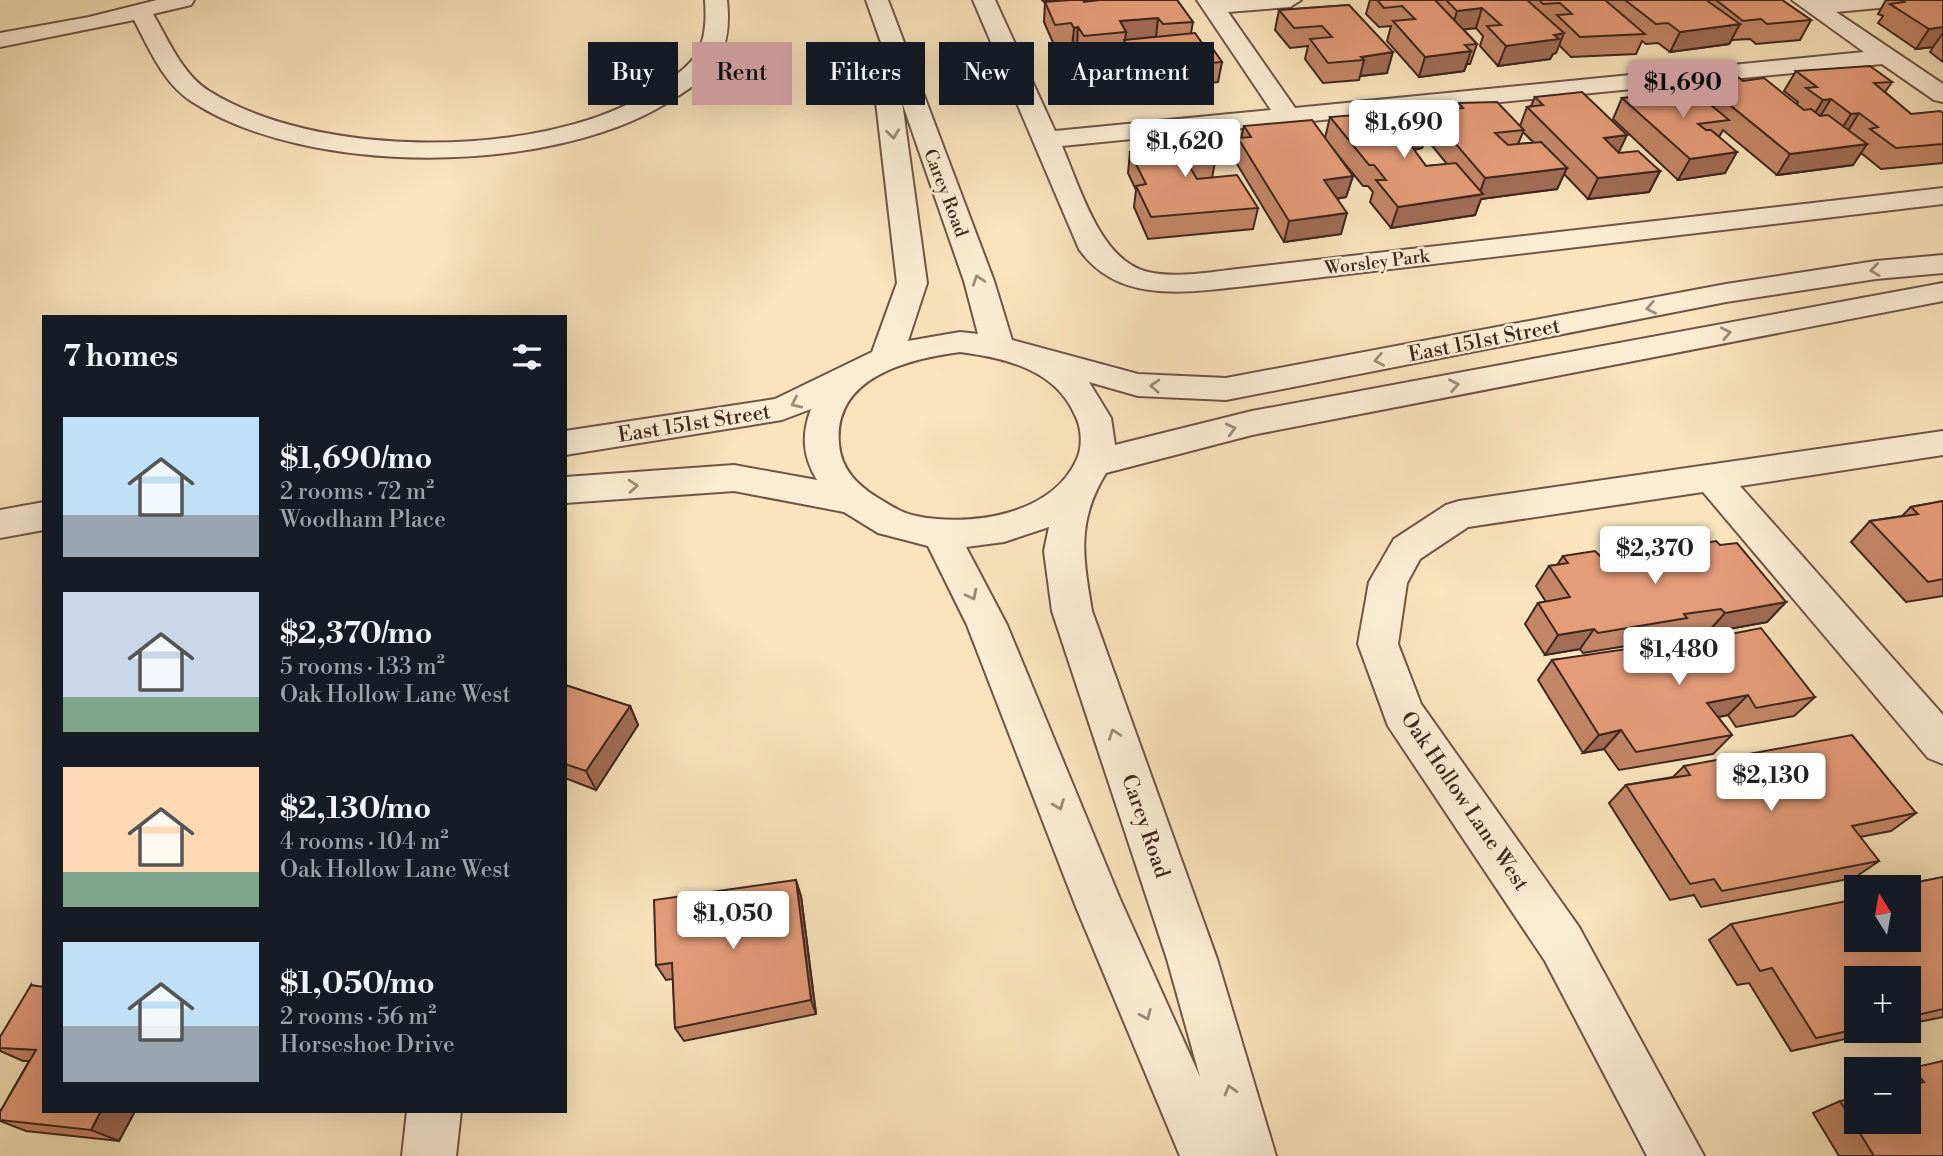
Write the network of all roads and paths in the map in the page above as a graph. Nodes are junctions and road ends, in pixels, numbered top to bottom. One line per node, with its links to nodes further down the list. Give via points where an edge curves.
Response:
1 (183, 0): 9 (street)
2 (716, 0): 9 (street, via 720,34 708,60 663,97 616,122 561,137 497,147 440,149 366,146 305,136 240,117 199,97 183,81)
3 (877, 0): 11 (street, Carey Road)
4 (984, 0): 17 (street, Worsley Park)
5 (1290, 0): 7 (street)
6 (1889, 0): 8 (street)
7 (1211, 3): 16 (street)
8 (1808, 4): 12 (street)
9 (141, 11): 10 (street)
10 (0, 40)
11 (890, 42)
12 (1885, 57): 13 (street); 16 (street)
13 (1943, 95)
14 (889, 105): 22 (street, Carey Road, one-way to 22, via 912,283)
15 (913, 105): 21 (street, Carey Road, one-way to 15, via 979,281)
16 (1287, 115): 17 (street)
17 (1048, 140): 18 (street, Worsley Park, via 1094,249 1115,272 1134,281 1154,283 1246,277)
18 (1943, 196)
19 (1943, 264): 21 (street, East 151st Street, one-way to 21, via 1726,293 1226,389 1138,385)
20 (1943, 292): 27 (street, East 151st Street, one-way to 20, via 1252,423)
21 (1012, 349): 22 (street, via 960,342); 27 (street, via 1062,372 1087,399 1099,430)
22 (887, 356): 23 (street)
23 (858, 373): 24 (street, East 151st Street, one-way to 24, via 782,409); 29 (street, via 836,395 823,421 821,448 831,476)
24 (567, 443)
25 (1943, 443): 26 (street, Oak Hollow Lane West)
26 (1711, 477): 35 (street); 40 (street, Oak Hollow Lane West, via 1459,515 1407,549 1388,582 1378,643 1403,713 1562,944)
27 (1083, 478): 33 (street, via 1037,517 991,532); 39 (street, Carey Road, one-way to 27, via 1192,959 1072,611 1063,551)
28 (567, 490): 29 (street, one-way to 29, via 734,478)
29 (853, 500): 33 (street, via 892,523)
30 (42, 516): 31 (street)
31 (0, 524)
32 (42, 533): 34 (street)
33 (941, 534): 38 (street, one-way to 38, via 987,625 1100,907)
34 (0, 538)
35 (1943, 745)
36 (434, 1113): 37 (street)
37 (429, 1156)
38 (1207, 1156)
39 (1249, 1156)
40 (1677, 1156)

